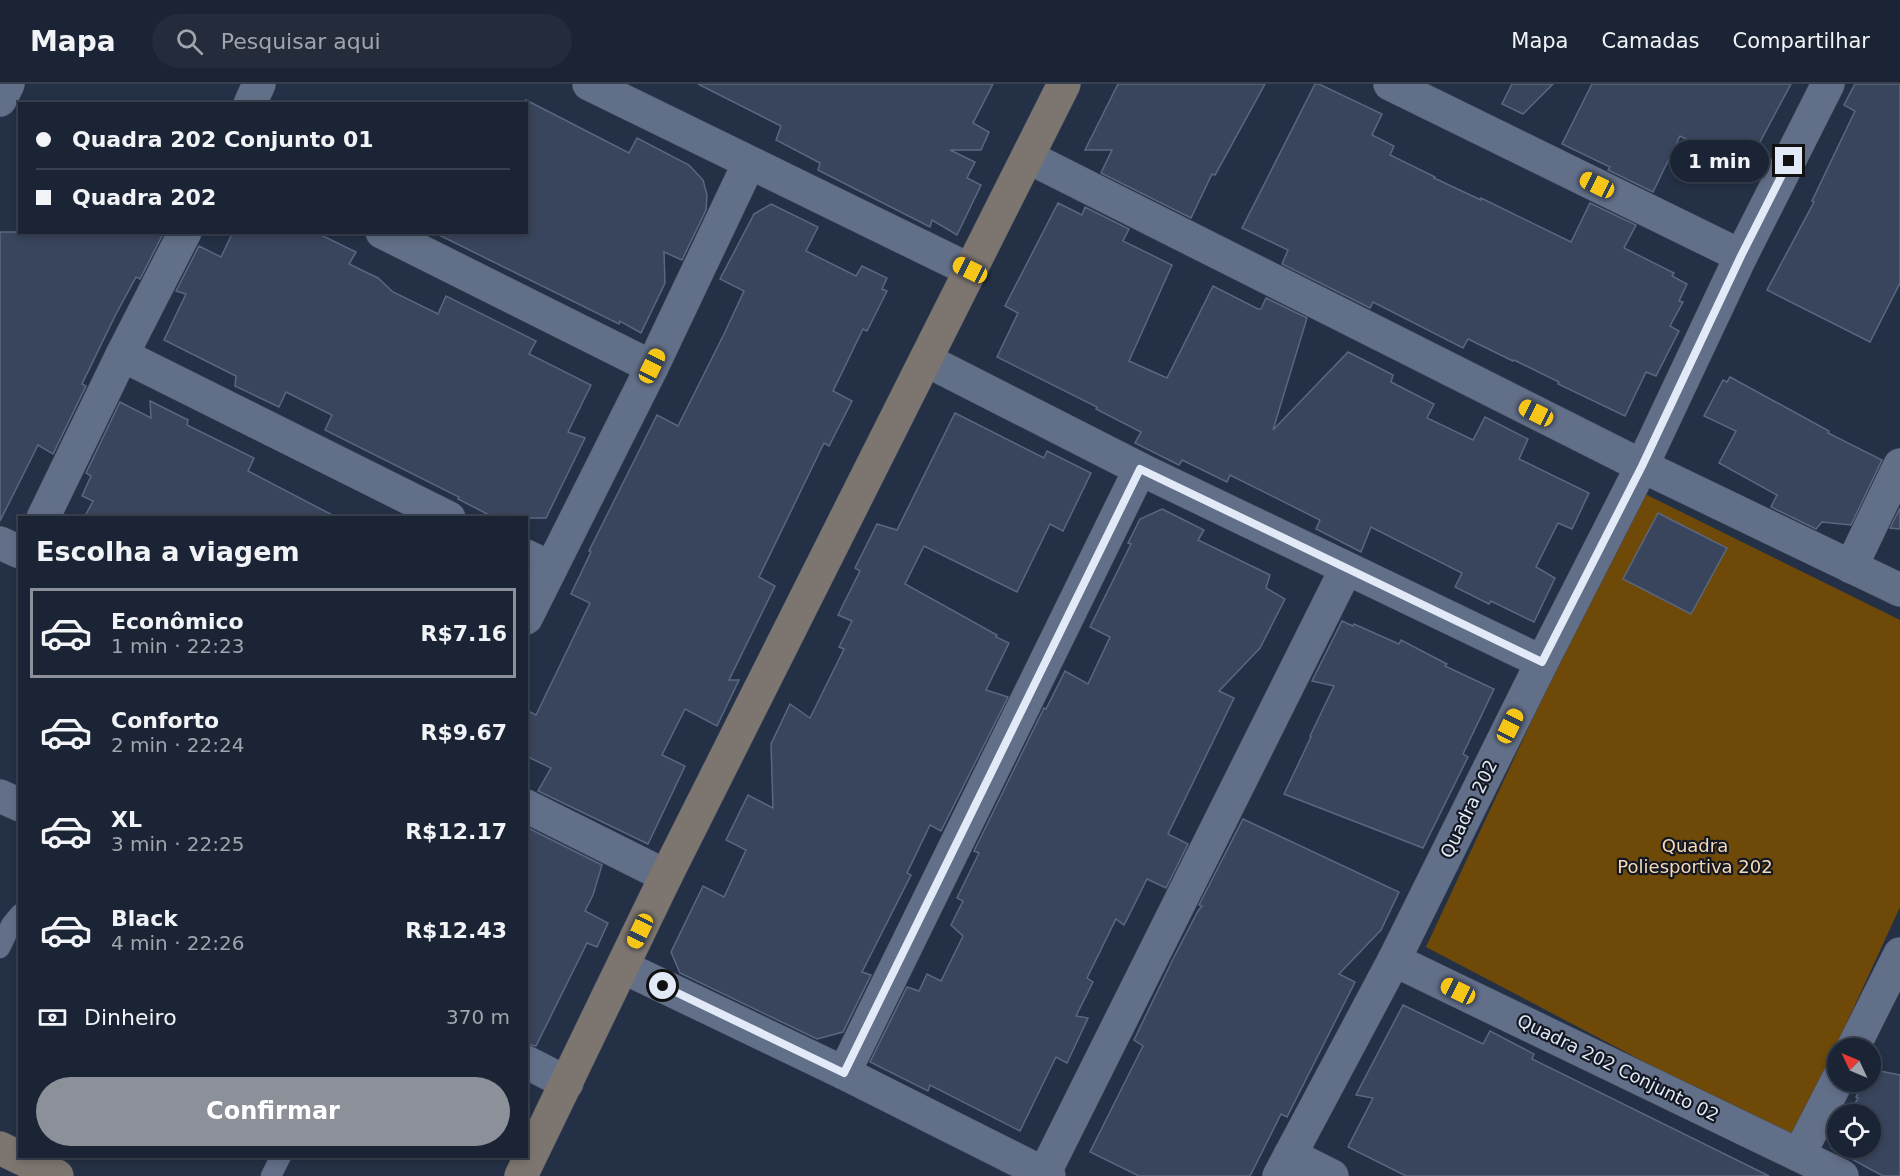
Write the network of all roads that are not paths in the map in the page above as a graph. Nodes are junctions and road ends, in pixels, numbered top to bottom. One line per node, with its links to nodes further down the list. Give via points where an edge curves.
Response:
1 (8, 84): 7 (street)
2 (259, 84): 8 (street)
3 (589, 84): 10 (street)
4 (1064, 84): 9 (street)
5 (1390, 84): 13 (street)
6 (1828, 84): 13 (street, Quadra 202)
7 (0, 100)
8 (251, 102)
9 (1028, 157): 14 (street); 19 (street)
10 (749, 163): 14 (street); 17 (street)
11 (184, 234): 15 (street)
12 (386, 234): 17 (street)
13 (1741, 256): 19 (street, Quadra 202)
14 (970, 270): 16 (street)
15 (122, 356): 21 (street); 22 (street)
16 (926, 360): 20 (street); 34 (street)
17 (652, 366): 25 (street)
18 (1900, 465): 26 (street)
19 (1642, 466): 26 (street); 30 (street, Quadra 202)
20 (1140, 469): 27 (street); 42 (street)
21 (44, 516)
22 (445, 516)
23 (0, 543): 24 (street)
24 (18, 551)
25 (539, 562): 29 (street)
26 (1851, 567): 28 (street)
27 (1346, 569): 30 (street); 51 (street)
28 (1900, 590)
29 (528, 609)
30 (1542, 662): 38 (street, Quadra 202)
31 (0, 796): 32 (street)
32 (18, 804)
33 (528, 807): 34 (street)
34 (666, 876): 39 (street)
35 (18, 916): 36 (lane)
36 (0, 948)
37 (1900, 954): 40 (street)
38 (1394, 960): 46 (street, Quadra 202 Conjunto 02); 50 (street, Quadra 202)
39 (623, 967): 42 (street); 43 (street)
40 (1858, 1038)
41 (528, 1063): 43 (street)
42 (844, 1073): 51 (street)
43 (567, 1083): 54 (street)
44 (1831, 1092): 46 (street)
45 (0, 1148): 47 (street)
46 (1799, 1155): 56 (street, Quadra 202 Conjunto 02)
47 (18, 1157)
48 (20, 1158): 52 (street)
49 (280, 1158): 53 (lane)
50 (1285, 1166): 55 (street)
51 (1047, 1175)
52 (57, 1176)
53 (271, 1176)
54 (521, 1176)
55 (1332, 1176)
56 (1842, 1176)

